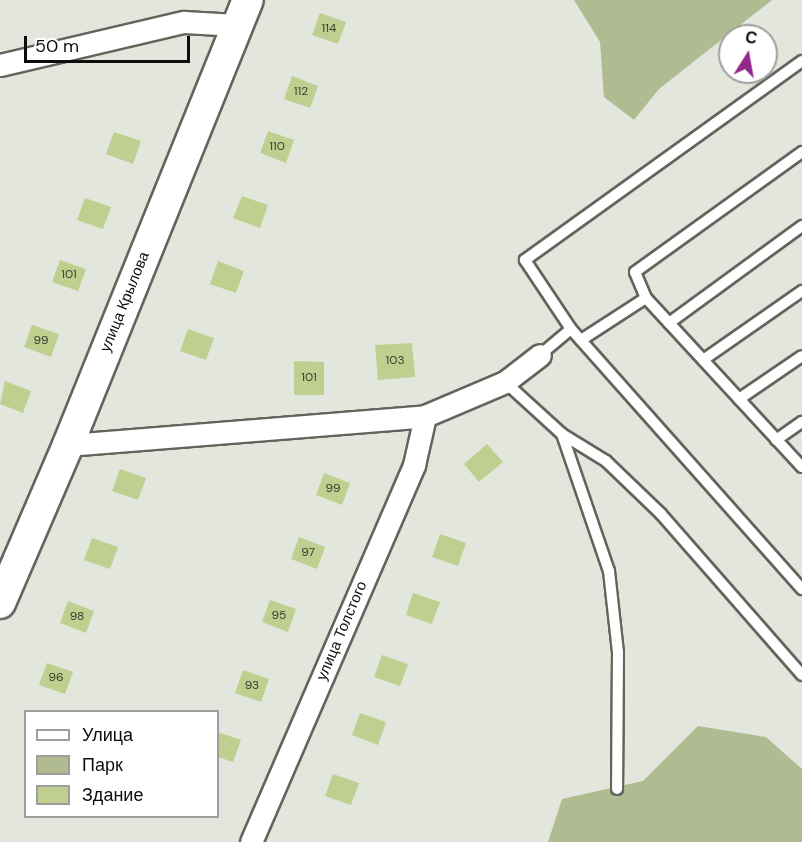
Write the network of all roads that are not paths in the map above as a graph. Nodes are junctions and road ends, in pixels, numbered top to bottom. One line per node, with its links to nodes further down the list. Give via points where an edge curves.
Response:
1 (242, 13): 3 (street, via 184,22); 20 (main road, улица Крылова)
2 (802, 61): 9 (lane, via 525,260)
3 (0, 65)
4 (802, 152): 7 (lane, via 635,272)
5 (802, 226): 8 (lane)
6 (802, 291): 13 (lane)
7 (646, 298): 8 (lane); 10 (lane)
8 (669, 323): 13 (lane)
9 (571, 329): 10 (lane); 11 (lane)
10 (580, 340): 22 (lane)
11 (540, 355): 14 (street)
12 (802, 356): 15 (lane)
13 (703, 360): 15 (lane)
14 (505, 382): 16 (street); 18 (lane)
15 (739, 399): 19 (lane)
16 (425, 416): 20 (street); 26 (street, улица Толстого, via 414,465)
17 (802, 422): 19 (lane)
18 (562, 434): 24 (lane, via 606,461 661,514); 25 (lane, via 609,571 618,652)
19 (776, 440): 21 (lane)
20 (68, 445): 23 (main road, улица Крылова)
21 (802, 467)
22 (802, 589)
23 (0, 603)
24 (802, 675)
25 (617, 789)
26 (251, 842)

